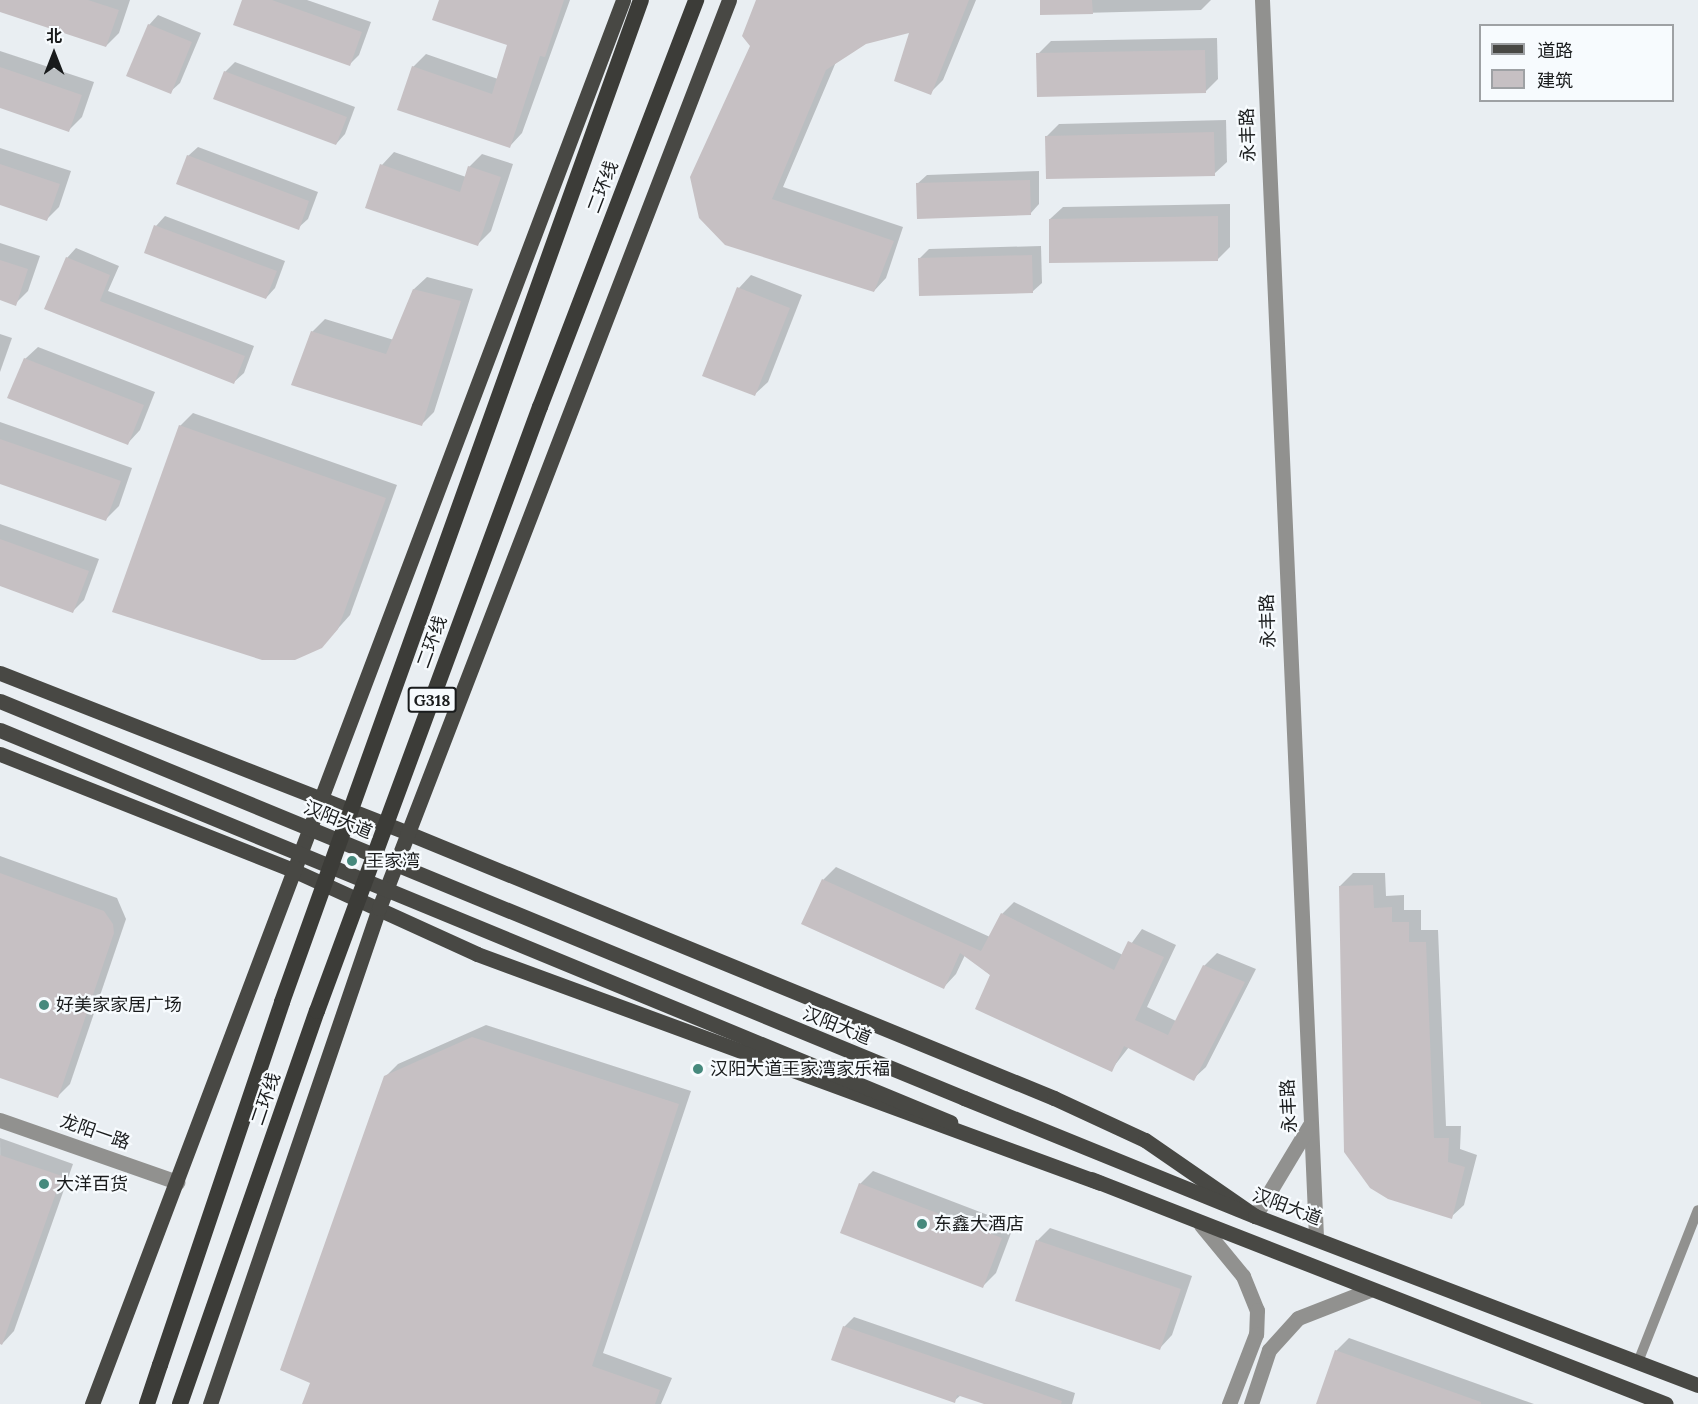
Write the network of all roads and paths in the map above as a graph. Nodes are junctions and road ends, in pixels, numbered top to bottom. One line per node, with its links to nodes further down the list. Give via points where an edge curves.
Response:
1 (623, 0): 10 (main road)
2 (641, 0): 26 (highway, 二环线 / G318, bridge, via 286,991)
3 (696, 0): 27 (highway, 二环线 / G318, bridge, via 536,418 317,1011)
4 (729, 0): 11 (main road)
5 (1262, 0): 15 (street, 永丰路)
6 (0, 673): 10 (main road)
7 (0, 701): 19 (main road, 汉阳大道, bridge)
8 (0, 730): 17 (main road, bridge)
9 (0, 754): 12 (main road)
10 (322, 801): 11 (main road); 12 (main road)
11 (410, 834): 13 (main road); 19 (main road, via 1054,1098 1145,1140)
12 (295, 872): 13 (main road); 16 (main road)
13 (379, 908): 17 (main road, via 477,954); 28 (main road)
14 (0, 1120): 16 (street, 龙阳一路)
15 (1309, 1126): 19 (street); 21 (street, 永丰路)
16 (177, 1182): 25 (main road)
17 (1100, 1183): 20 (main road)
18 (1698, 1210): 23 (lane)
19 (1255, 1216): 21 (main road, 汉阳大道)
20 (1201, 1225): 22 (main road); 29 (street, via 1243,1276 1257,1310 1256,1334)
21 (1316, 1239): 23 (main road, 汉阳大道)
22 (1370, 1290): 30 (street, via 1298,1318 1269,1350); 31 (main road)
23 (1638, 1362): 24 (main road, 汉阳大道)
24 (1698, 1385)
25 (92, 1404)
26 (147, 1404)
27 (180, 1404)
28 (210, 1404)
29 (1229, 1404)
30 (1251, 1404)
31 (1666, 1404)

